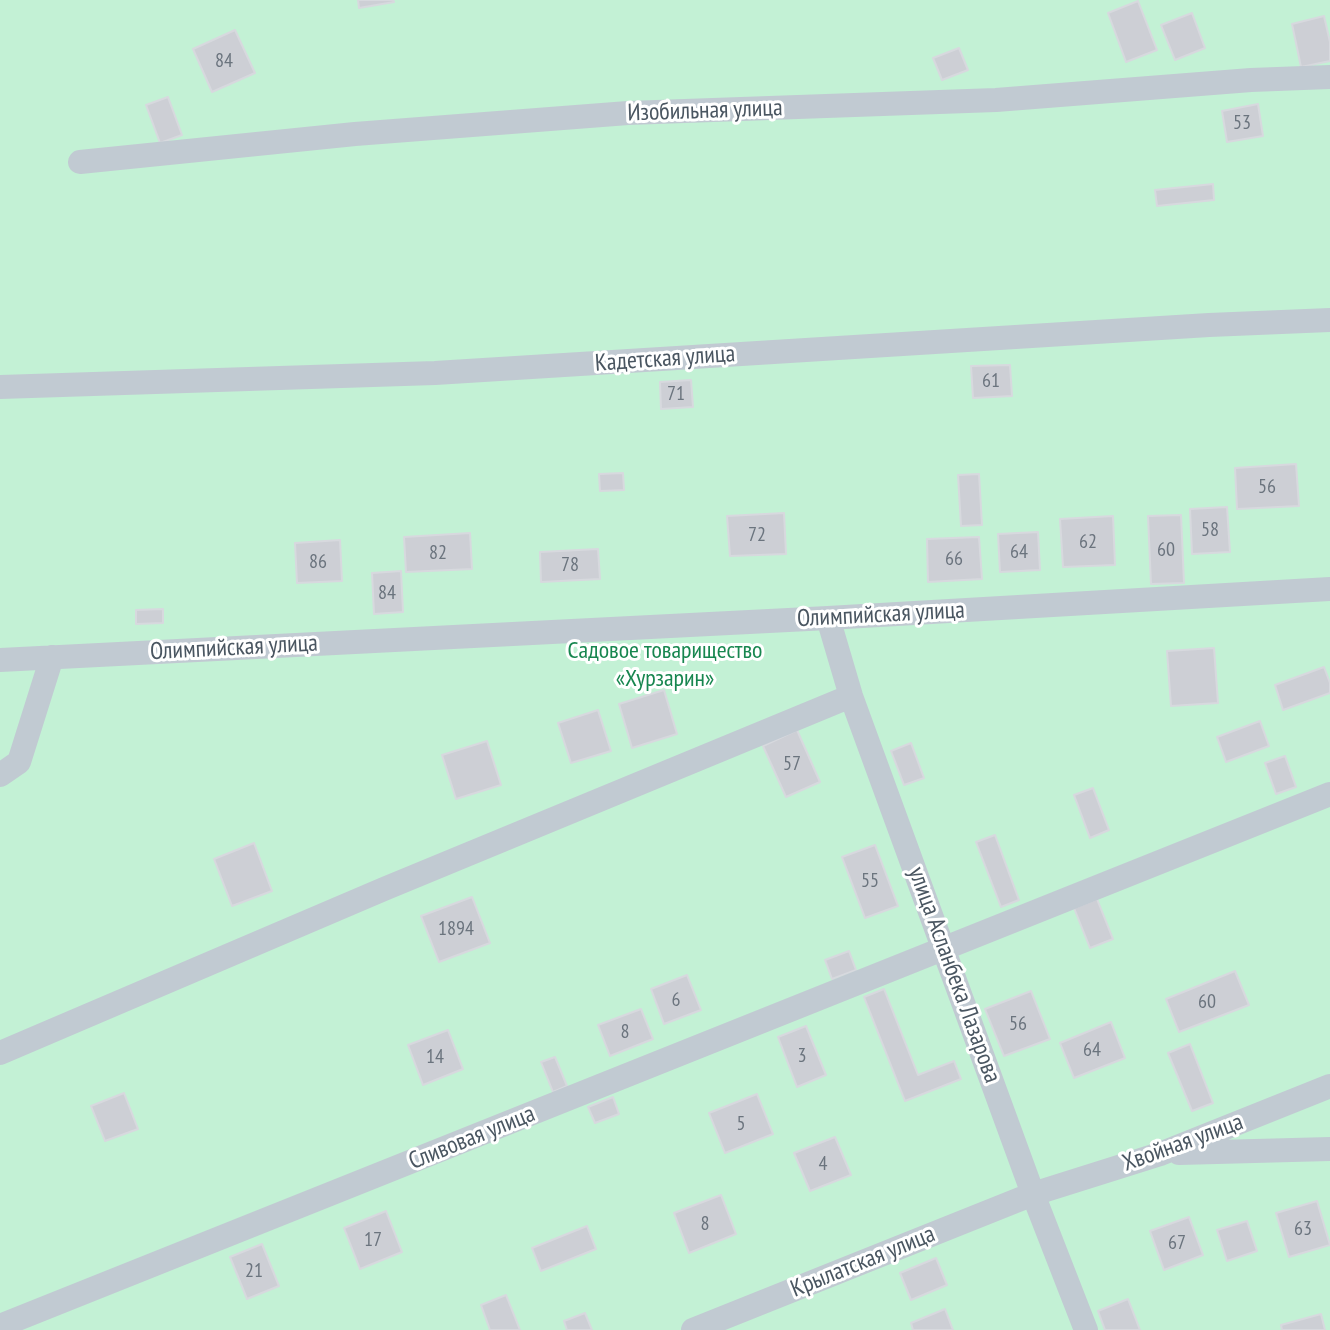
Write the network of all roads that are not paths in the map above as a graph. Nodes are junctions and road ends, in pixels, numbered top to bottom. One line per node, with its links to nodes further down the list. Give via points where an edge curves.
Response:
1 (1330, 77): 2 (street, Изобильная улица, via 996,100 628,113)
2 (80, 162)
3 (1330, 320): 4 (street, Кадетская улица, via 435,373)
4 (0, 387)
5 (1330, 589): 6 (street, Олимпийская улица)
6 (828, 618): 7 (street, Олимпийская улица); 9 (street, улица Асланбека Лазарова)
7 (52, 657): 8 (street, Олимпийская улица); 10 (street, via 19,762)
8 (0, 660)
9 (851, 696): 12 (street, улица Асланбека Лазарова); 13 (street)
10 (0, 775)
11 (1330, 794): 12 (street)
12 (944, 950): 17 (street, улица Асланбека Лазарова); 18 (street, Сливовая улица)
13 (0, 1053)
14 (1330, 1086): 16 (street, Хвойная улица)
15 (1330, 1149): 16 (street)
16 (1160, 1154): 17 (street, Хвойная улица)
17 (1033, 1194): 19 (street, улица Асланбека Лазарова); 20 (street, Крылатская улица)
18 (0, 1326)
19 (1079, 1328)
20 (693, 1330)

